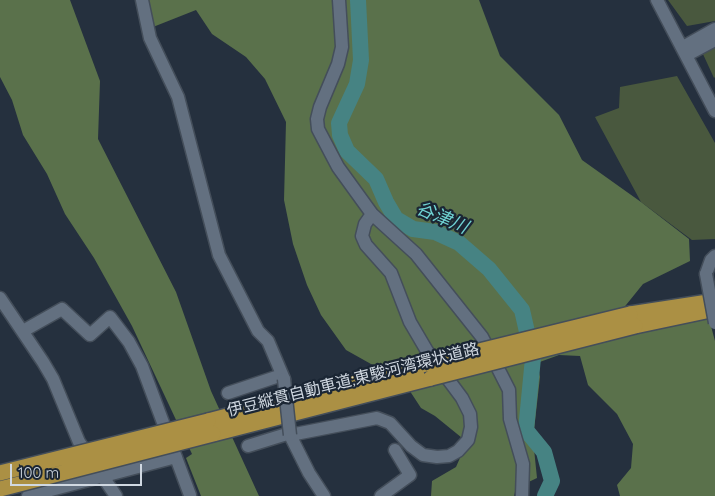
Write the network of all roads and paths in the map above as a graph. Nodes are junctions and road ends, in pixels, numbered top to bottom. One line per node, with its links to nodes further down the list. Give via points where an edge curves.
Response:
1 (142, 0): 16 (street, via 150,38 178,97 219,255 258,331 268,341)
2 (339, 0): 8 (street, via 342,47 320,107 318,129 338,167)
3 (657, 0): 6 (street)
4 (715, 29): 6 (street)
5 (715, 40): 6 (street)
6 (685, 51): 7 (street)
7 (715, 111)
8 (372, 214): 19 (street, via 362,236 390,272 410,322 427,351 462,398 470,414 468,440 449,456 423,455 390,423 377,418); 31 (street, via 416,254 482,337 509,390 510,419 523,464)
9 (715, 256): 14 (street, bridge, via 706,274)
10 (0, 298): 15 (street)
11 (715, 301): 13 (highway, 伊豆縦貫自動車道;東駿河湾環状道路)
12 (715, 310): 13 (highway, 伊豆縦貫自動車道;東駿河湾環状道路)
13 (632, 320): 18 (highway, 伊豆縦貫自動車道;東駿河湾環状道路, bridge, via 431,378); 18 (highway, 伊豆縦貫自動車道;東駿河湾環状道路, bridge, via 422,365)
14 (715, 323)
15 (23, 331): 22 (street, via 62,309 90,335 110,317 142,366); 24 (street, via 53,379 78,442)
16 (283, 377): 17 (street); 19 (street, bridge)
17 (228, 393)
18 (210, 428): 23 (highway, 伊豆縦貫自動車道;東駿河湾環状道路, bridge); 25 (highway, 伊豆縦貫自動車道;東駿河湾環状道路, bridge)
19 (290, 434): 20 (street); 29 (street)
20 (248, 446)
21 (395, 450): 30 (street, via 416,476)
22 (176, 457): 24 (street); 26 (street)
23 (0, 473)
24 (103, 477): 27 (street); 28 (street)
25 (0, 489)
26 (190, 495)
27 (28, 496)
28 (116, 496)
29 (324, 496)
30 (381, 496)
31 (522, 496)

